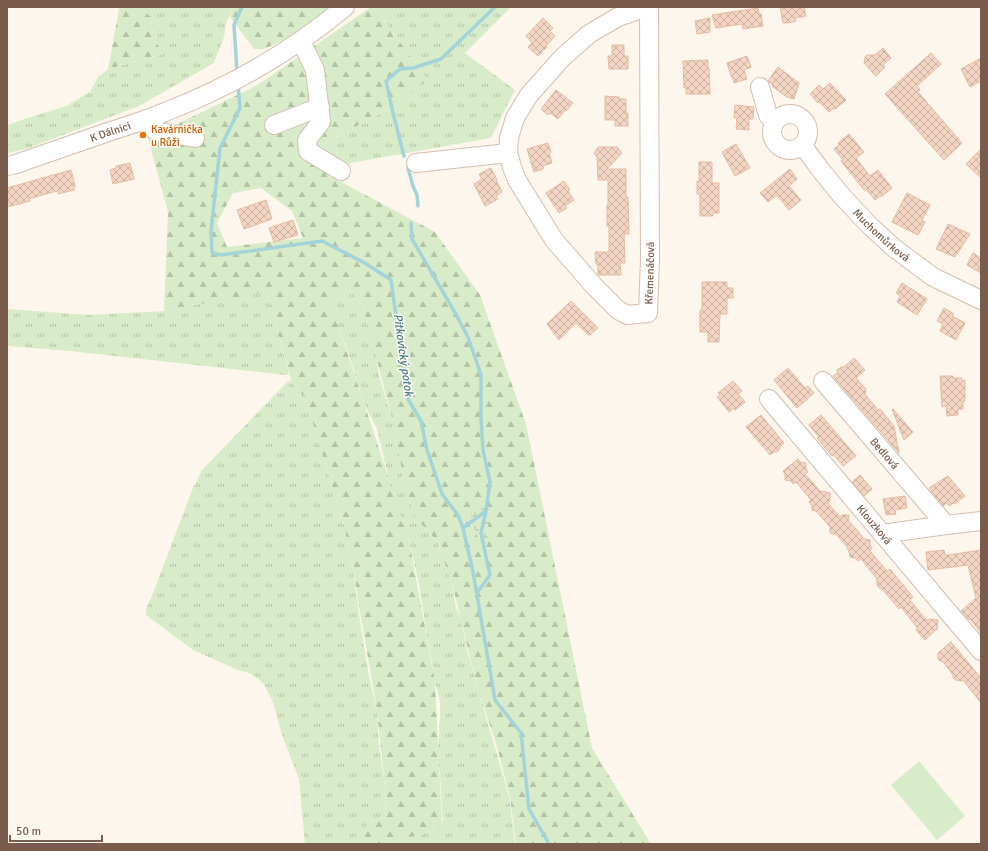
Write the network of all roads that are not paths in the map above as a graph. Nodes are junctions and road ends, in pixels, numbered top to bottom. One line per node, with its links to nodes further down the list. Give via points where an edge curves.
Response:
1 (345, 7): 3 (street, K Dálnici)
2 (648, 7): 11 (street, Křemenáčová, via 618,17 594,30 562,58 529,94 514,118); 11 (street, Křemenáčová, via 648,313 627,315 618,310 594,286 554,240 517,180)
3 (301, 41): 5 (street, via 315,70); 6 (street, K Dálnici, via 213,92)
4 (760, 87): 7 (street, via 768,115)
5 (320, 107): 8 (street); 14 (street, via 321,122 307,140 308,151)
6 (147, 119): 9 (street, via 150,127 156,131); 13 (street, K Dálnici)
7 (774, 123): 10 (street, via 772,135 778,147 795,150); 10 (street, via 781,116 789,114 805,121 808,139)
8 (274, 125)
9 (195, 138)
10 (803, 146): 15 (street, Muchomůrková, via 842,196 894,248 933,277)
11 (508, 153): 12 (street)
12 (416, 164)
13 (7, 166)
14 (341, 171)
15 (981, 300)
16 (823, 381): 19 (street, Bedlová)
17 (769, 398): 20 (street, Klouzková)
18 (981, 521): 19 (street)
19 (946, 525): 20 (street)
20 (882, 534): 21 (street, Klouzková)
21 (981, 651)

